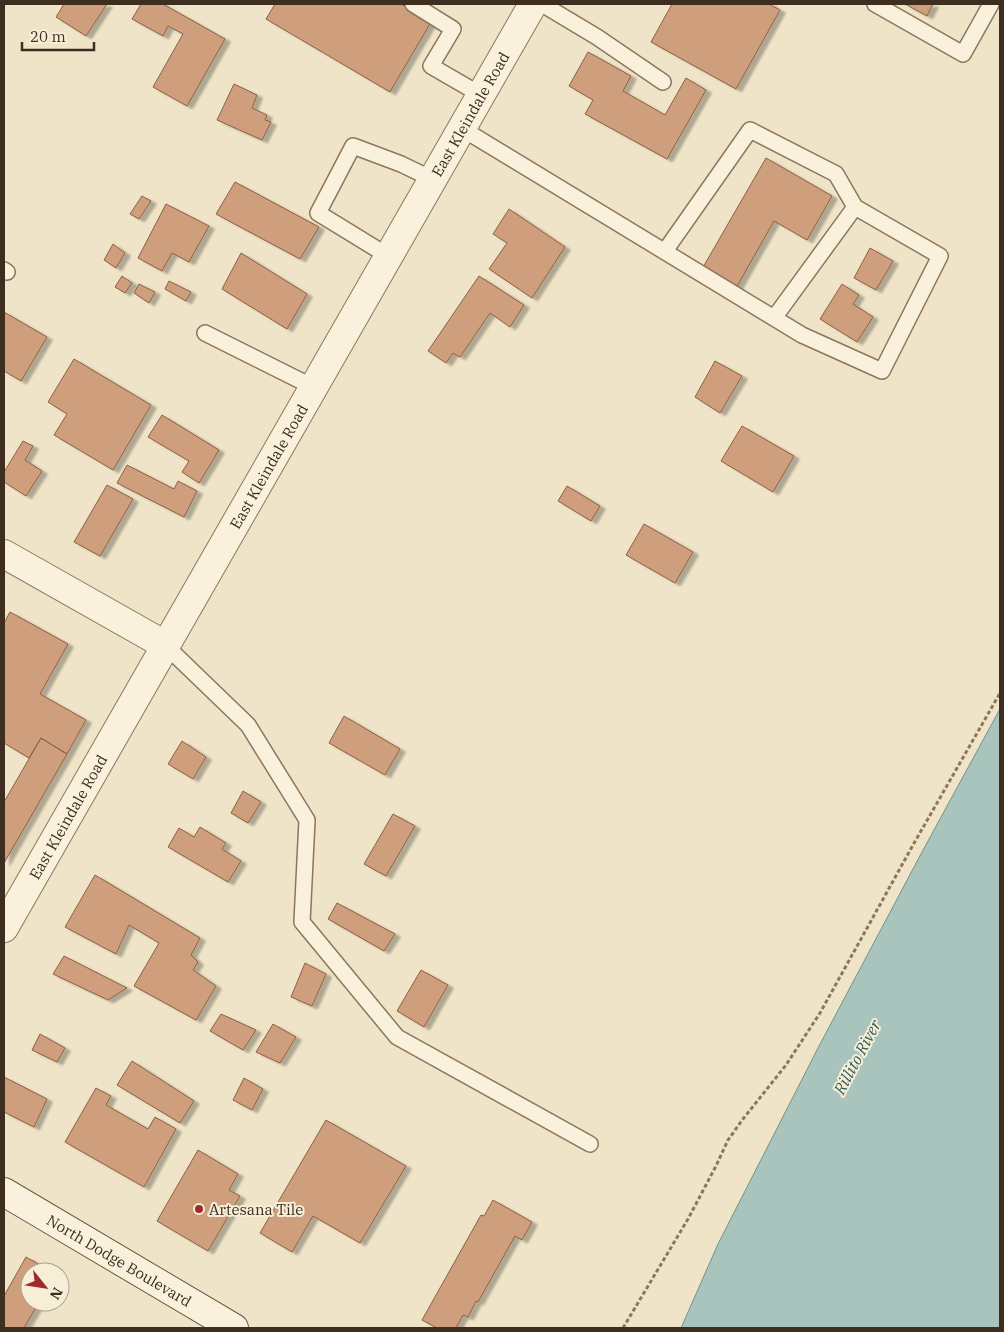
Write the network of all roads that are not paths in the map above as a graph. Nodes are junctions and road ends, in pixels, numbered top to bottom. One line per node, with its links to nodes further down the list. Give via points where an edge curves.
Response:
1 (413, 4): 7 (lane, via 452,29 431,66)
2 (532, 4): 7 (street, East Kleindale Road)
3 (542, 4): 6 (lane)
4 (875, 4): 5 (lane, via 963,54)
5 (991, 4)
6 (663, 82)
7 (480, 94): 8 (street, East Kleindale Road)
8 (461, 128): 9 (street, East Kleindale Road); 11 (lane)
9 (432, 179): 12 (street, East Kleindale Road); 12 (lane, via 353,146 318,213)
10 (855, 207): 11 (lane, via 836,174 750,130); 13 (lane); 13 (lane, via 940,256 882,372 802,335)
11 (665, 251): 13 (lane)
12 (388, 256): 15 (street, East Kleindale Road)
13 (774, 318)
14 (205, 333): 15 (lane)
15 (313, 387): 17 (street, East Kleindale Road)
16 (4, 554): 17 (street)
17 (165, 645): 18 (street, East Kleindale Road); 19 (lane, via 248,725 307,820 302,922 397,1037)
18 (4, 928)
19 (590, 1144)
20 (4, 1192): 21 (street, North Dodge Boulevard)
21 (234, 1328)

